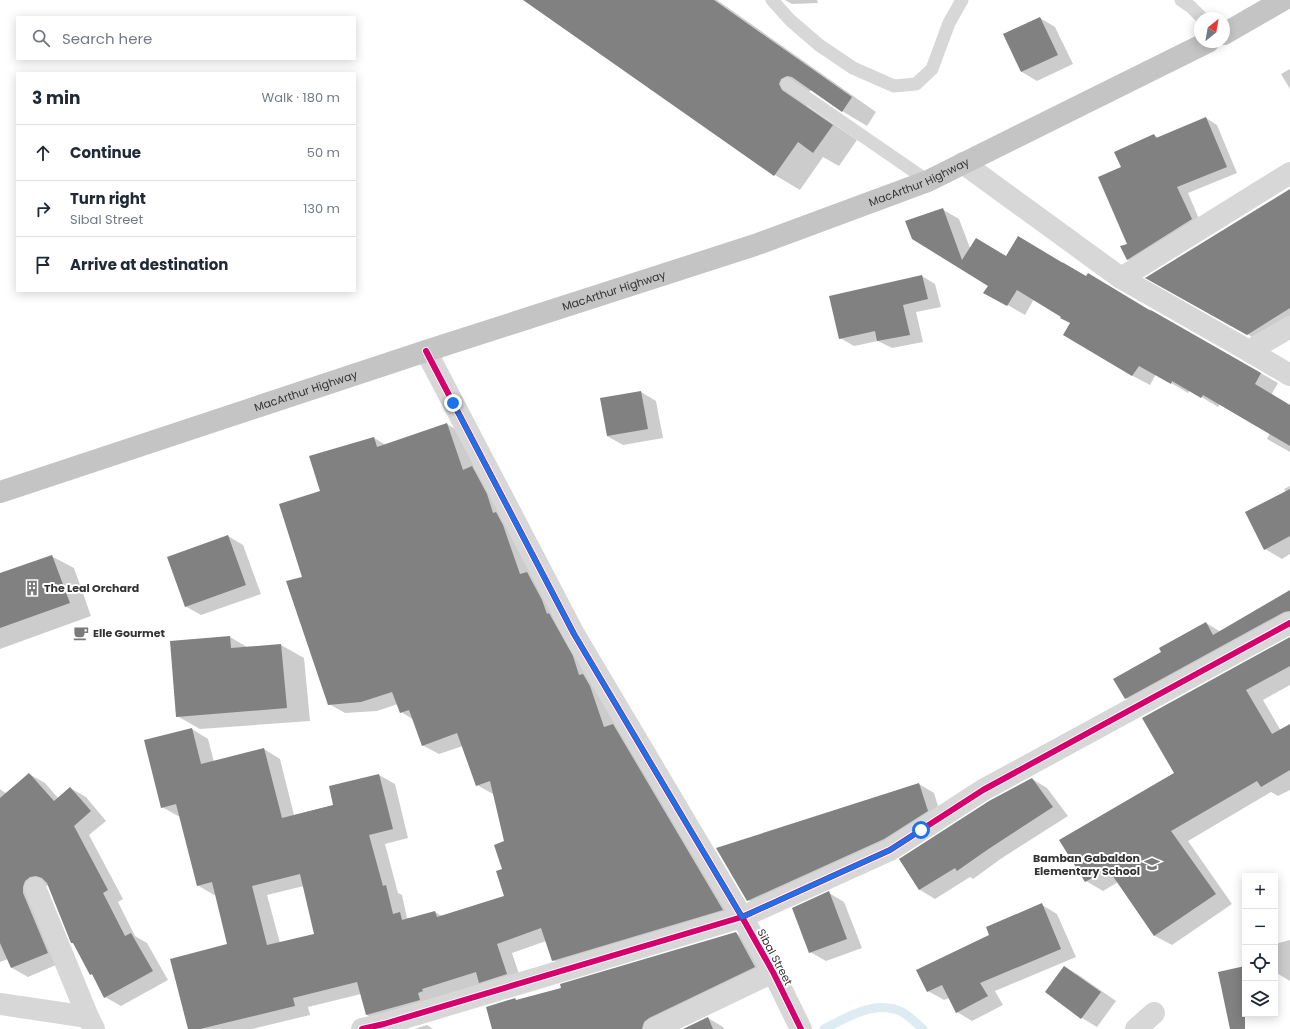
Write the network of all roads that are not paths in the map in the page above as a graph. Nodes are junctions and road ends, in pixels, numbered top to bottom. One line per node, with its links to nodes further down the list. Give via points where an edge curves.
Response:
1 (772, 0): 2 (lane, via 819,45 853,68 894,86 916,84 932,69 949,24)
2 (962, 0)
3 (1181, 0): 5 (lane)
4 (1283, 0): 6 (highway)
5 (1196, 12)
6 (1230, 31)
7 (1196, 48): 9 (highway, MacArthur Highway)
8 (787, 84): 11 (lane)
9 (963, 163): 11 (highway, MacArthur Highway); 12 (street)
10 (1290, 173): 12 (street)
11 (928, 180): 14 (highway, MacArthur Highway, via 755,245)
12 (1122, 278): 15 (street)
13 (1290, 327): 15 (street)
14 (426, 351): 17 (highway, MacArthur Highway); 20 (street, Sibal Street, via 574,634)
15 (1249, 352): 16 (street)
16 (1290, 375)
17 (0, 492)
18 (1290, 623): 20 (street, via 983,790 890,850)
19 (35, 888): 24 (street)
20 (742, 917): 21 (street, Sibal Street); 25 (street)
21 (773, 972): 26 (street); 27 (street, Sibal Street)
22 (0, 1004): 24 (street)
23 (1154, 1013): 28 (street)
24 (91, 1023)
25 (362, 1029)
26 (654, 1029)
27 (801, 1029)
28 (1136, 1029)

